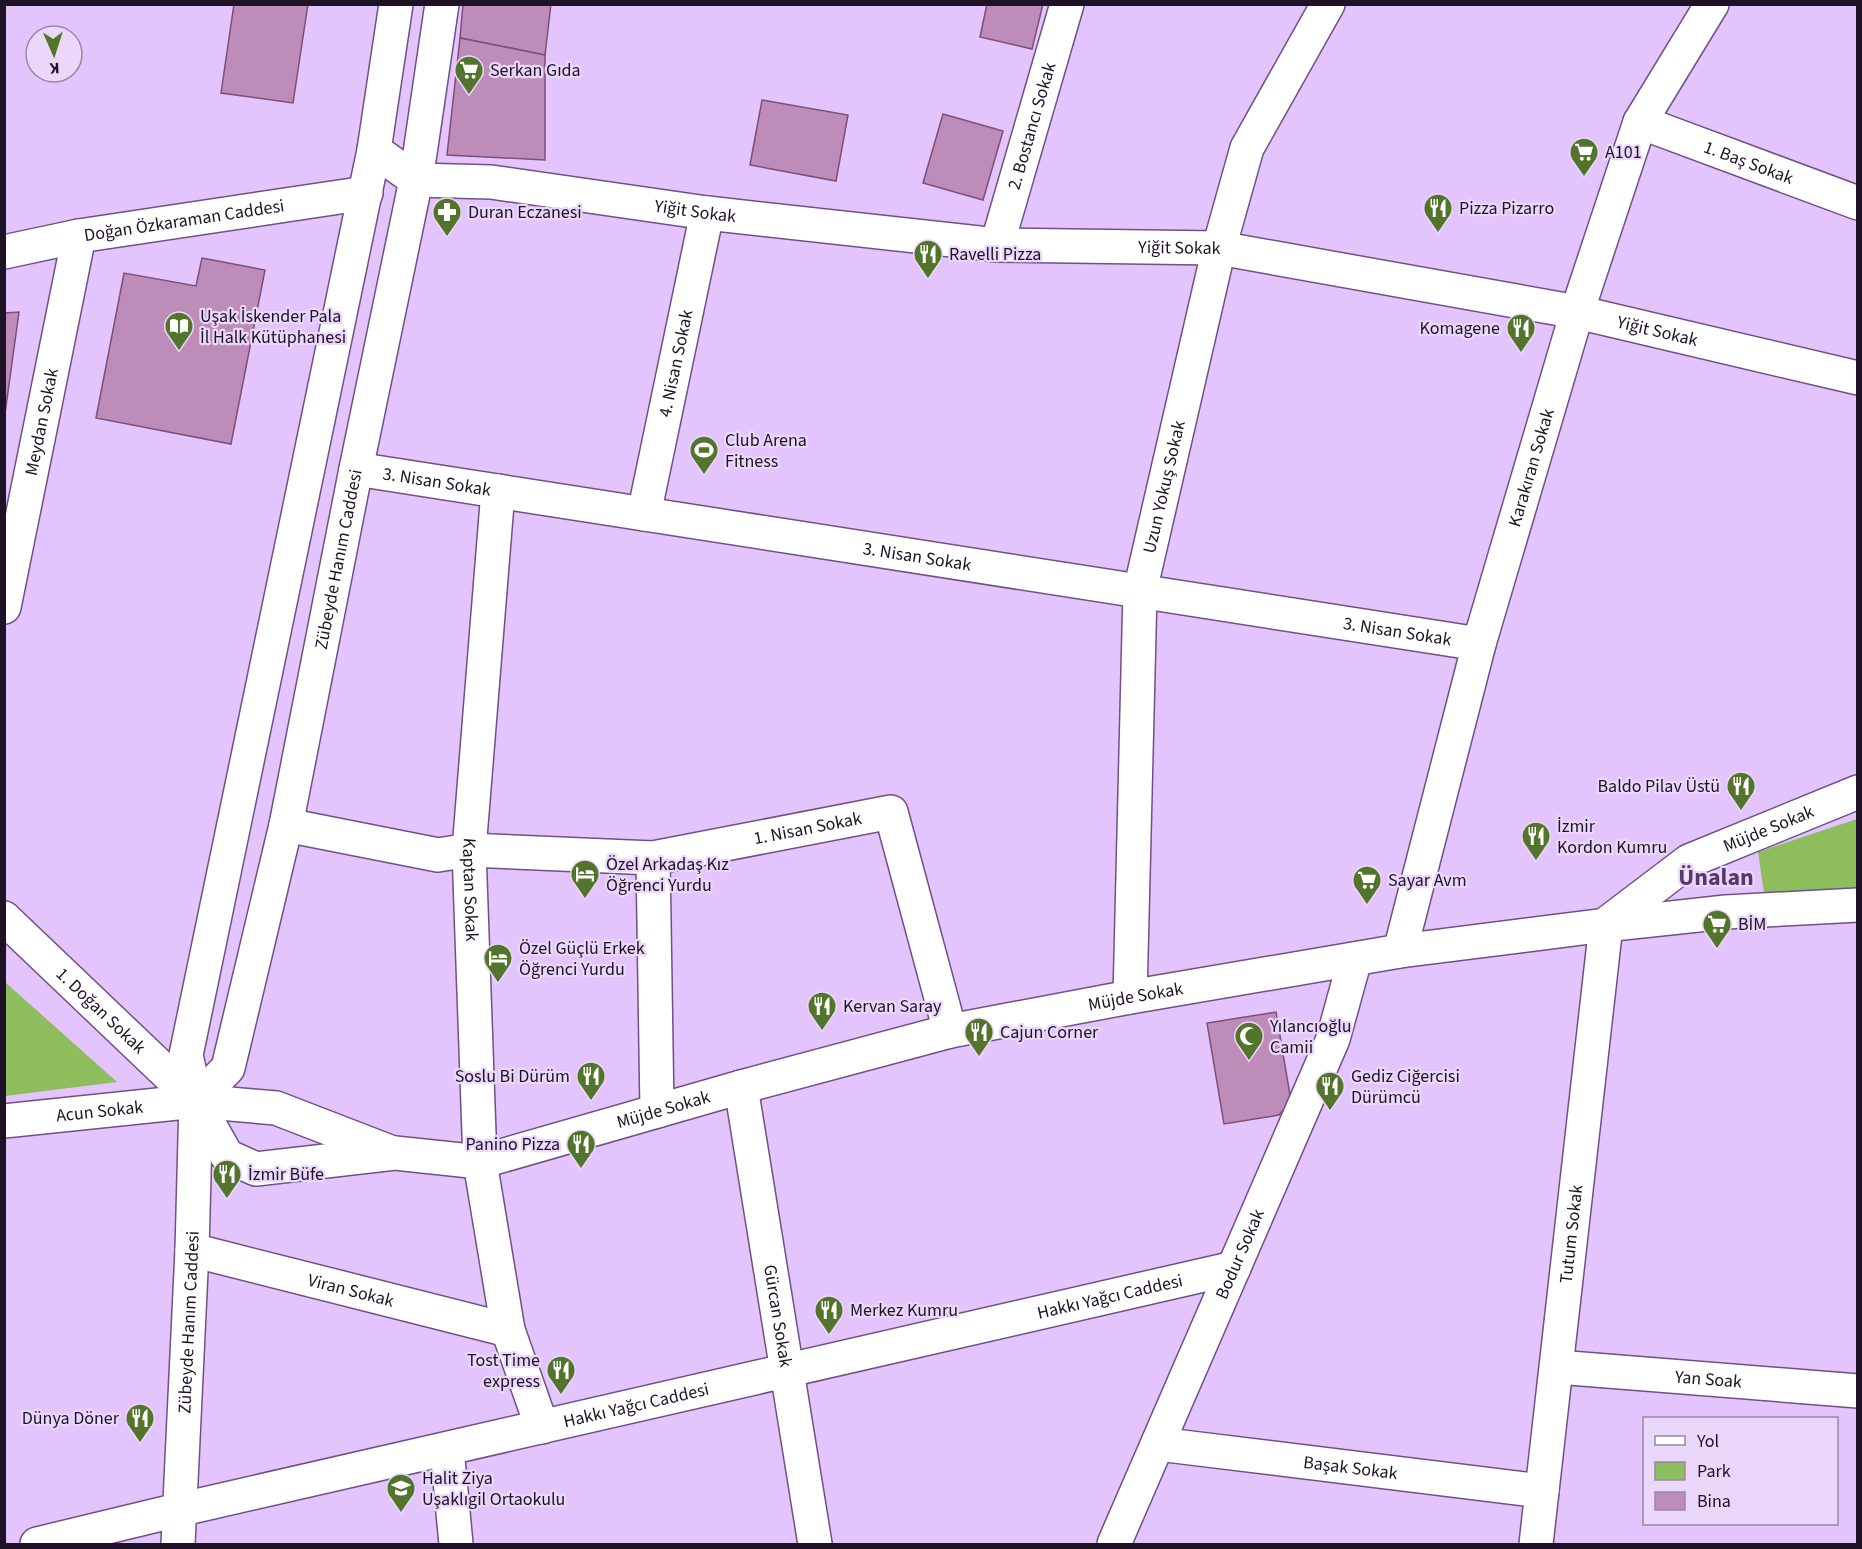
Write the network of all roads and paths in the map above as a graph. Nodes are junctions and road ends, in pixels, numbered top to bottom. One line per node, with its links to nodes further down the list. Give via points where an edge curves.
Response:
1 (396, 4): 7 (street, Zübeyde Hanım Caddesi)
2 (442, 4): 8 (street, Zübeyde Hanım Caddesi)
3 (1067, 4): 13 (street, 2. Bostancı Sokak)
4 (1328, 4): 14 (street, Uzun Yokuş Sokak, via 1246,148)
5 (1712, 4): 6 (street, Karakıran Sokak)
6 (1640, 122): 10 (street, 1. Baş Sokak); 16 (street, Karakıran Sokak)
7 (374, 150): 8 (street); 9 (street, Zübeyde Hanım Caddesi)
8 (418, 164): 11 (street, Yiğit Sokak, via 491,182); 18 (street, Zübeyde Hanım Caddesi)
9 (366, 193): 12 (street, Doğan Özkaraman Caddesi); 36 (street, Zübeyde Hanım Caddesi, via 186,1055)
10 (1857, 203)
11 (707, 213): 13 (street, Yiğit Sokak); 20 (street, 4. Nisan Sokak)
12 (79, 236): 15 (street, Doğan Özkaraman Caddesi); 22 (street, Meydan Sokak)
13 (997, 245): 14 (street, Yiğit Sokak)
14 (1219, 248): 16 (street, Yiğit Sokak); 21 (street, Uzun Yokuş Sokak)
15 (4, 252)
16 (1577, 312): 17 (street, Yiğit Sokak); 23 (street, Karakıran Sokak)
17 (1857, 378)
18 (356, 469): 19 (street, 3. Nisan Sokak); 25 (street, Zübeyde Hanım Caddesi)
19 (498, 491): 20 (street, 3. Nisan Sokak); 26 (street, Kaptan Sokak)
20 (644, 514): 21 (street, 3. Nisan Sokak)
21 (1140, 591): 23 (street, 3. Nisan Sokak); 33 (street, Uzun Yokuş Sokak)
22 (4, 607)
23 (1479, 644): 31 (street, Karakıran Sokak)
24 (1857, 792): 30 (street, Müjde Sokak, via 1689,861)
25 (286, 825): 26 (street, 1. Nisan Sokak, via 438,855); 36 (street, Zübeyde Hanım Caddesi, via 228,1068)
26 (469, 850): 27 (street, 1. Nisan Sokak); 40 (street, Kaptan Sokak)
27 (653, 858): 34 (street, 1. Nisan Sokak, via 891,812); 37 (street)
28 (1857, 905): 30 (street, via 1726,912)
29 (4, 918): 36 (street, 1. Doğan Sokak)
30 (1606, 925): 31 (street, Müjde Sokak); 44 (street, Tutum Sokak)
31 (1400, 951): 32 (street, Müjde Sokak)
32 (1355, 958): 33 (street, Müjde Sokak); 42 (street, Bodur Sokak, via 1333,1039)
33 (1130, 997): 34 (street, Müjde Sokak)
34 (950, 1031): 35 (street, Müjde Sokak)
35 (741, 1088): 37 (street, Müjde Sokak); 45 (street, Gürcan Sokak)
36 (196, 1101): 38 (street, Acun Sokak); 39 (street, Acun Sokak, via 276,1108); 39 (street, via 227,1156 256,1168); 41 (street, Zübeyde Hanım Caddesi)
37 (657, 1112): 40 (street, Müjde Sokak)
38 (4, 1121)
39 (395, 1153): 40 (street, Müjde Sokak)
40 (480, 1162): 43 (street, Kaptan Sokak)
41 (192, 1250): 43 (street, Viran Sokak); 51 (street, Zübeyde Hanım Caddesi)
42 (1234, 1269): 45 (street, Hakkı Yağcı Caddesi); 48 (street, Bodur Sokak)
43 (508, 1330): 47 (street, Kaptan Sokak)
44 (1557, 1367): 46 (street, Yan Soak); 50 (street, Tutum Sokak)
45 (787, 1371): 47 (street, Hakkı Yağcı Caddesi); 55 (street, Gürcan Sokak)
46 (1857, 1391)
47 (542, 1427): 49 (street, Hakkı Yağcı Caddesi)
48 (1158, 1444): 50 (street, Başak Sokak); 56 (street, Bodur Sokak)
49 (447, 1449): 51 (street, Hakkı Yağcı Caddesi); 54 (street)
50 (1542, 1491): 57 (street, Tutum Sokak)
51 (178, 1510): 52 (street, Hakkı Yağcı Caddesi); 53 (street, Zübeyde Hanım Caddesi)
52 (37, 1545)
53 (178, 1545)
54 (456, 1545)
55 (815, 1545)
56 (1114, 1545)
57 (1536, 1545)

